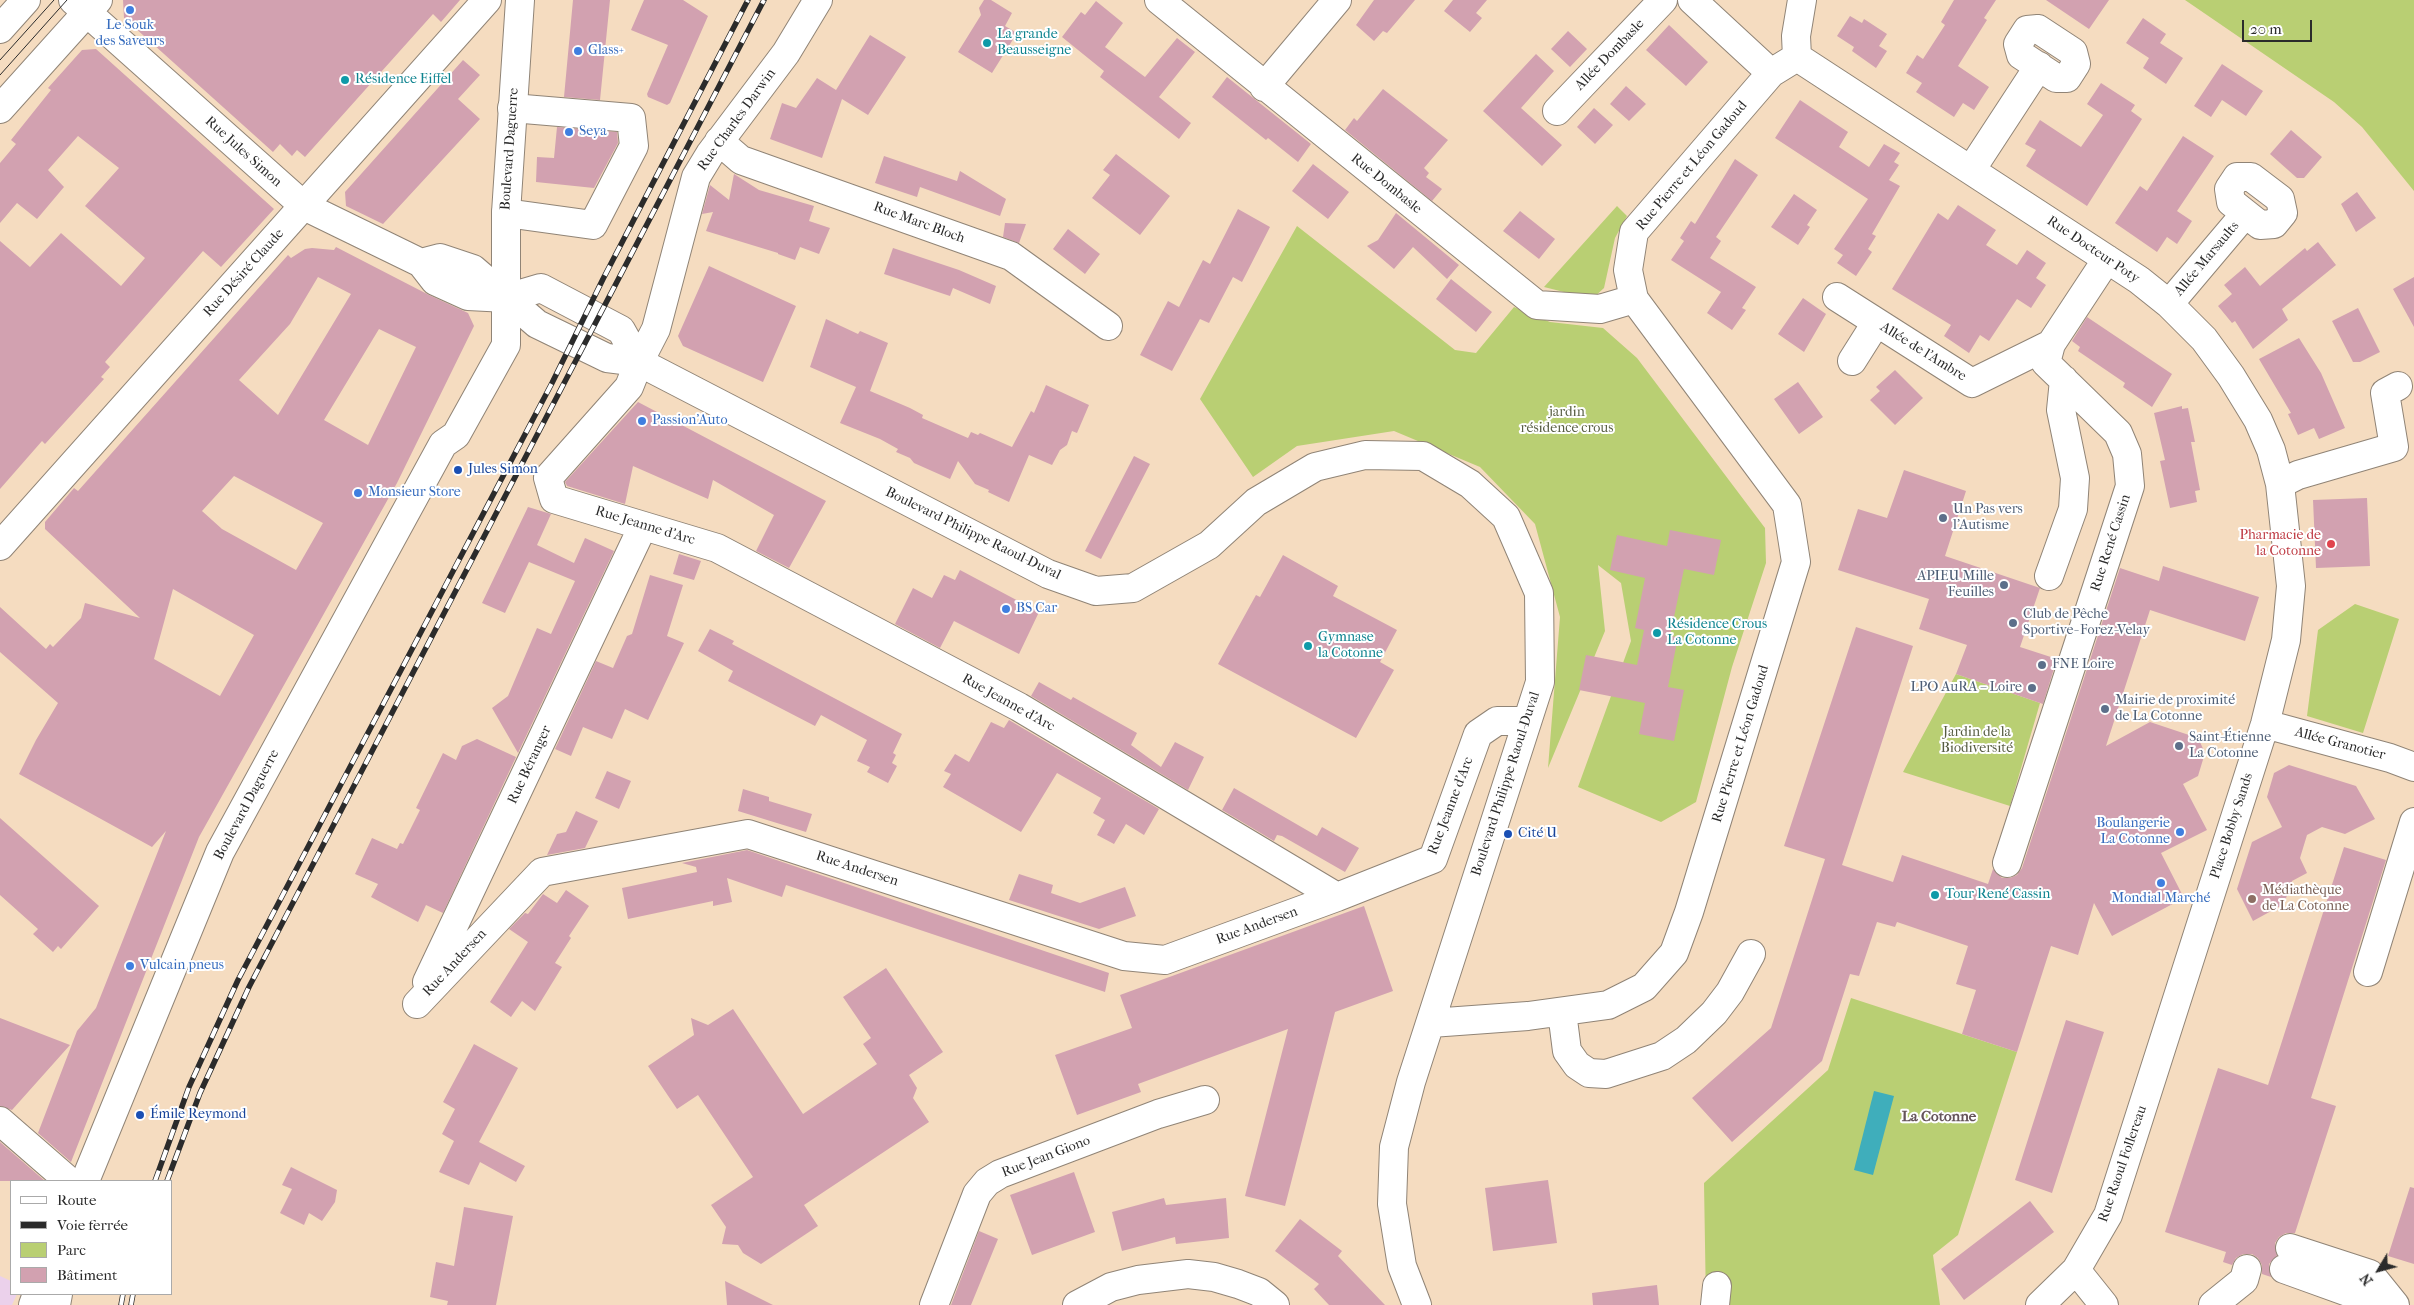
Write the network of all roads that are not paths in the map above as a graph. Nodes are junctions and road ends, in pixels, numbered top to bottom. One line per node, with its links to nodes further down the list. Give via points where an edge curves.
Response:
1 (26, 0): 11 (street)
2 (487, 0): 21 (street, Rue Désiré Claude)
3 (520, 0): 16 (street, Boulevard Daguerre)
4 (818, 0): 19 (street, Rue Charles Darwin, via 786,53)
5 (1159, 0): 15 (street, Rue Dombasle)
6 (1337, 0): 15 (street)
7 (1662, 0): 18 (street, Allée Dombasle)
8 (1692, 0): 14 (street)
9 (1802, 0): 12 (street, via 1796,36)
10 (86, 4): 17 (street); 21 (street, Rue Jules Simon)
11 (0, 29)
12 (1797, 57): 14 (street, Rue Pierre et Léon Gadoud); 20 (street, Rue Docteur Poty)
13 (2039, 66): 20 (street)
14 (1771, 73): 27 (street, Rue Pierre et Léon Gadoud, via 1634,232 1628,270)
15 (1264, 87): 27 (street, Rue Dombasle, via 1537,305 1600,309)
16 (512, 108): 22 (street, Boulevard Daguerre); 22 (street, via 631,118 634,146 593,225)
17 (0, 109)
18 (1557, 111)
19 (719, 141): 30 (street, Rue Marc Bloch, via 741,160 1011,256); 33 (street, Rue Charles Darwin, via 696,177 656,329)
20 (1971, 170): 24 (street, Rue Docteur Poty)
21 (304, 206): 26 (street, Rue Jules Simon, via 421,263 435,281 468,296); 38 (street, Rue Désiré Claude)
22 (506, 213): 26 (street, Boulevard Daguerre)
23 (2245, 214): 28 (street, Allée Marsaults)
24 (2107, 259): 28 (street, Rue Docteur Poty); 31 (street)
25 (1837, 297): 29 (street, Allée de l'Ambre)
26 (507, 298): 33 (street, via 541,288 621,330); 56 (street, Boulevard Daguerre, via 506,345 456,435 443,444 220,852)
27 (1634, 299): 50 (street, Rue Pierre et Léon Gadoud, via 1787,504 1796,562 1674,953 1644,987 1608,1005)
28 (2169, 304): 36 (street, Rue Docteur Poty, via 2204,339 2231,376 2258,420 2271,450)
29 (1876, 322): 31 (street, Allée de l'Ambre, via 1972,383); 32 (street, Allée de l'Ambre)
30 (1108, 326)
31 (2051, 344): 34 (street, Rue René Cassin, via 2046,363)
32 (1852, 361)
33 (639, 362): 37 (street, Rue Jeanne d'Arc, via 629,386 548,478 554,499); 41 (street, Boulevard Philippe Raoul-Duval, via 1048,574 1096,591 1133,588 1141,584 1209,545 1256,502 1315,466 1365,455 1424,456 1470,484 1506,517 1539,593 1540,682)
34 (2064, 380): 39 (street, via 2061,410 2075,478 2073,509); 45 (street, Rue René Cassin, via 2118,433 2127,454 2130,486)
35 (2398, 386): 36 (street, via 2385,393 2394,447 2298,475)
36 (2280, 484): 40 (street, Rue Docteur Poty)
37 (643, 526): 46 (street, Rue Jeanne d'Arc, via 718,548 1019,707); 49 (street, Rue Béranger)
38 (0, 546)
39 (2049, 576)
40 (2291, 586): 42 (street, Place Bobby Sands, via 2286,640)
41 (1527, 721): 46 (street, Rue Jeanne d'Arc, via 1497,721 1478,734 1434,859); 51 (street, Boulevard Philippe Raoul-Duval)
42 (2265, 724): 43 (street, Allée Granotier); 52 (street, Place Bobby Sands)
43 (2414, 767)
44 (2414, 822): 48 (street)
45 (2007, 863)
46 (1337, 897): 49 (street, Rue Andersen, via 1165,960 1124,956 748,834 542,872)
47 (1752, 954): 50 (street, via 1720,1006 1686,1040 1662,1056 1606,1074 1589,1073 1577,1065 1567,1051)
48 (2368, 972)
49 (417, 1004)
50 (1562, 1012): 51 (street, Rue Pierre et Léon Gadoud)
51 (1431, 1023): 62 (street, Boulevard Philippe Raoul-Duval, via 1394,1147 1392,1204 1402,1266)
52 (2166, 1033): 58 (street, Rue Raoul Follereau, via 2108,1214)
53 (1205, 1100): 59 (street, Rue Jean Giono, via 1158,1114 1000,1174 987,1182 978,1194)
54 (0, 1121): 55 (street)
55 (69, 1180)
56 (85, 1180)
57 (2247, 1269): 65 (street, via 2244,1280)
58 (2076, 1270): 63 (street, Rue Raoul Follereau); 64 (street)
59 (934, 1305)
60 (1077, 1305): 61 (street, via 1111,1287 1188,1274 1238,1284 1259,1292)
61 (1275, 1305)
62 (1417, 1305)
63 (2040, 1305)
64 (2104, 1305)
65 (2213, 1305)
66 (2384, 1305): 67 (street, via 2287,1259 2370,1274)
67 (2395, 1305)

